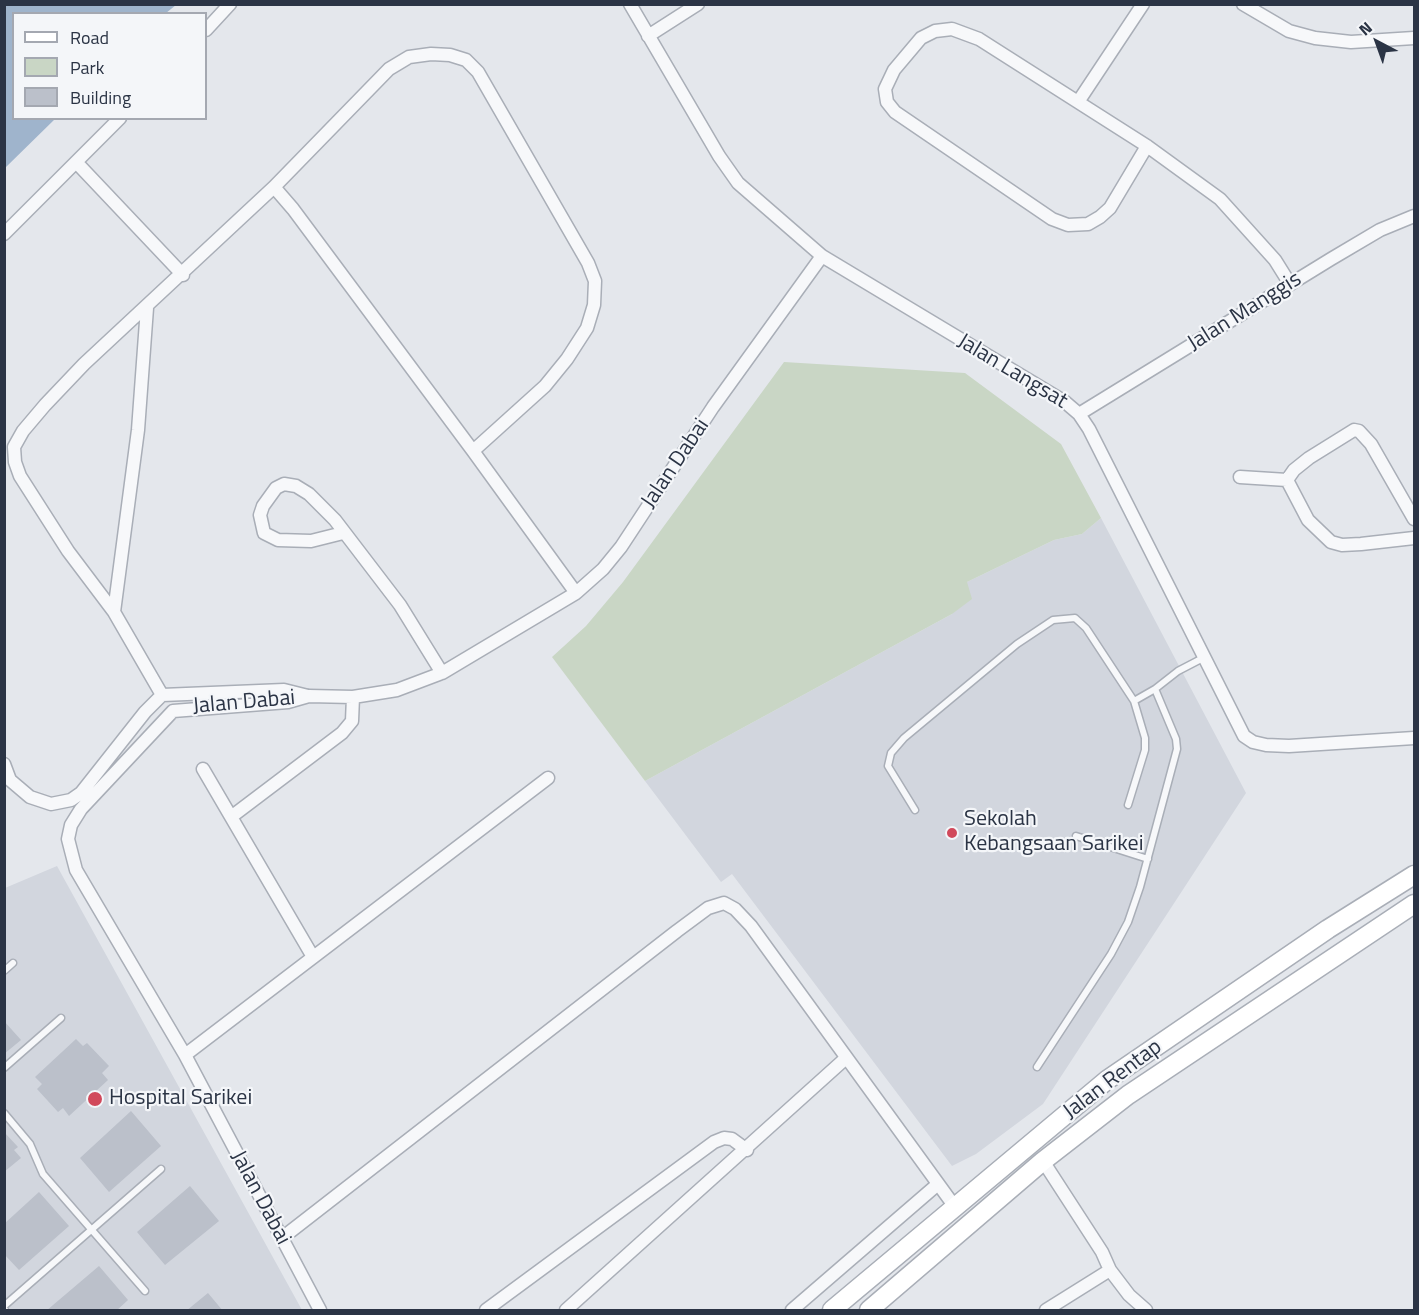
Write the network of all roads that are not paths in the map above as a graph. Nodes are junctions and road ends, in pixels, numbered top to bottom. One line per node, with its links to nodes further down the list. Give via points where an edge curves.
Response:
1 (230, 4): 6 (street)
2 (630, 4): 7 (street, Jalan Langsat)
3 (698, 4): 7 (street)
4 (1143, 4): 9 (street)
5 (1243, 4): 8 (street, via 1289,31 1315,38 1351,42)
6 (207, 29)
7 (648, 36): 16 (street, Jalan Langsat, via 738,183)
8 (1414, 38)
9 (1078, 102): 11 (street); 11 (street, via 979,39 952,29 921,38 894,70 885,89 887,102 895,112 1052,219 1068,225 1088,224 1110,208)
10 (118, 120): 12 (street)
11 (1147, 146): 18 (street, via 1220,199 1275,260)
12 (76, 162): 15 (street); 17 (street)
13 (274, 187): 17 (street); 21 (street); 21 (street, via 389,69 409,57 450,55 466,60 477,72 595,281 594,305 587,328 567,359 545,386)
14 (1414, 218): 18 (street, Jalan Manggis, via 1380,230)
15 (4, 234)
16 (822, 256): 20 (street, Jalan Langsat); 27 (street, Jalan Dabai, via 714,407 621,547)
17 (183, 275): 19 (street)
18 (1290, 284): 20 (street, Jalan Manggis)
19 (147, 308): 28 (street, via 138,430); 28 (street, via 84,364 23,431 14,447 20,476 68,551)
20 (1079, 414): 29 (street, Jalan Langsat)
21 (473, 451): 27 (street)
22 (1240, 477): 23 (street)
23 (1287, 480): 24 (street, via 1309,458 1354,430 1359,431 1371,444); 26 (street, via 1308,520 1331,542 1342,545)
24 (1414, 519)
25 (343, 533): 25 (street, via 311,541 278,540 264,533 260,515 276,488 284,483 309,494); 30 (street, via 400,605)
26 (1414, 538)
27 (576, 593): 30 (street, Jalan Dabai)
28 (114, 612): 32 (street)
29 (1203, 658): 31 (lane); 36 (street, Jalan Langsat, via 1236,724 1253,742 1289,746)
30 (442, 673): 34 (street, Jalan Dabai, via 397,690)
31 (1155, 689): 35 (lane); 45 (lane, via 1177,749)
32 (162, 695): 33 (street, via 284,690); 40 (street, via 95,777 71,800 51,804 39,801)
33 (309, 696): 34 (street, Jalan Dabai); 52 (street, Jalan Dabai, via 288,702 173,711 81,809 71,825 68,838 76,870)
34 (353, 697): 43 (street, via 352,720 342,733)
35 (1134, 701): 41 (lane, via 1145,750); 42 (lane, via 1086,628 1075,618 1053,620 1017,644 891,753 888,766)
36 (1414, 738)
37 (4, 764): 40 (street)
38 (204, 769): 43 (street)
39 (548, 778): 48 (street)
40 (7, 781)
41 (1128, 805)
42 (915, 810)
43 (231, 817): 48 (street)
44 (1076, 836): 45 (lane)
45 (1148, 860): 54 (lane, via 1128,922 1111,954)
46 (1414, 875): 61 (main road, Jalan Rentap, via 1107,1080)
47 (1414, 904): 58 (main road, Jalan Rentap, via 1128,1095)
48 (313, 957): 52 (street)
49 (13, 963): 50 (lane)
50 (4, 971)
51 (61, 1018): 55 (lane)
52 (185, 1055): 63 (street, Jalan Dabai)
53 (846, 1058): 57 (street); 60 (street); 63 (street, via 735,909 724,903 708,908)
54 (1037, 1067)
55 (4, 1068)
56 (4, 1113): 62 (lane, via 30,1144 43,1174)
57 (747, 1150): 68 (street, via 732,1139 714,1142); 69 (street)
58 (1043, 1161): 64 (street); 72 (main road, Jalan Rentap)
59 (162, 1169): 62 (lane)
60 (938, 1184): 61 (street); 70 (street)
61 (955, 1207): 71 (main road, Jalan Rentap)
62 (92, 1230): 65 (lane); 66 (lane)
63 (282, 1238): 67 (street, Jalan Dabai)
64 (1110, 1270): 73 (street); 74 (street)
65 (145, 1291)
66 (5, 1309)
67 (320, 1311)
68 (486, 1311)
69 (566, 1311)
70 (792, 1311)
71 (832, 1311)
72 (869, 1311)
73 (1046, 1311)
74 (1146, 1311)

